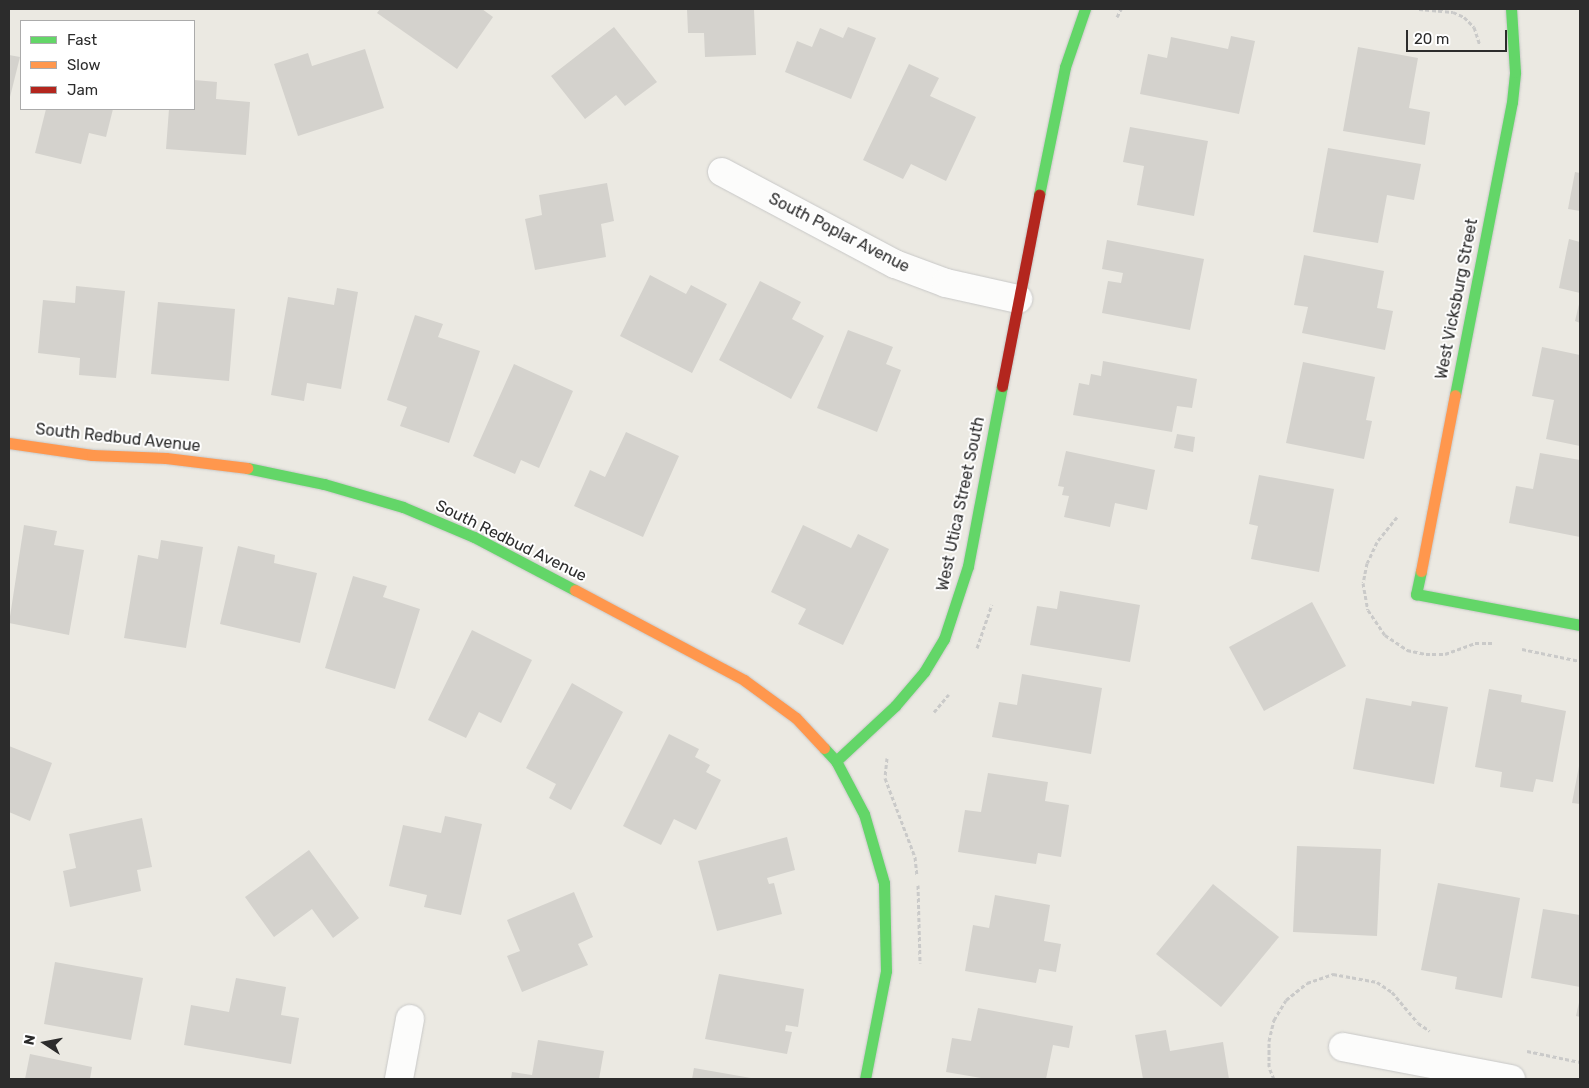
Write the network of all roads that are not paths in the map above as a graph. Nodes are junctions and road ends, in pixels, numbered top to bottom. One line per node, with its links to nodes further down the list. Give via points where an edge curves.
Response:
1 (1085, 9): 4 (street, West Utica Street South, via 1065,67)
2 (1511, 9): 6 (street, West Vicksburg Street, via 1515,72 1512,102 1416,594)
3 (722, 172): 4 (street, South Poplar Avenue, via 895,264 946,282)
4 (1018, 300): 7 (street, West Utica Street South, via 968,566 944,639 924,672 895,706)
5 (9, 443): 7 (street, South Redbud Avenue, via 92,455 166,458 250,468 324,484 403,507 474,537 744,680 796,718)
6 (1580, 625)
7 (836, 761): 11 (street, via 864,814 884,883 886,971)
8 (410, 1019): 10 (street)
9 (1343, 1047): 12 (street)
10 (399, 1079)
11 (865, 1079)
12 (1511, 1079)

